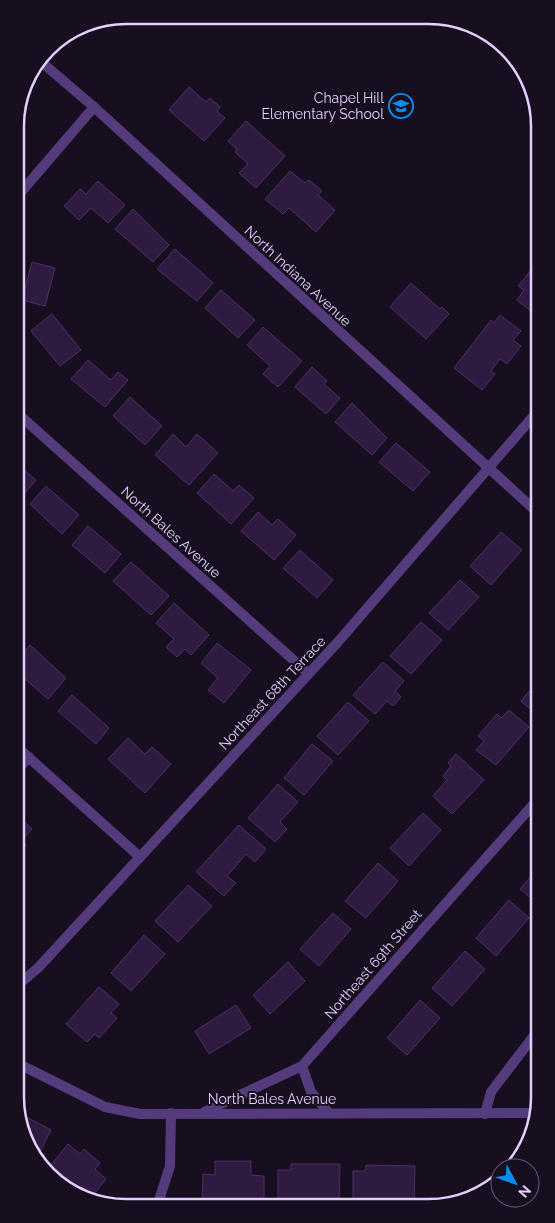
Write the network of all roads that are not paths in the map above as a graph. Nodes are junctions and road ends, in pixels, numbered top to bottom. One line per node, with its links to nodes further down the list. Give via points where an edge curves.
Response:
1 (44, 64): 2 (street, North Indiana Avenue)
2 (94, 107): 3 (street); 6 (street, North Indiana Avenue)
3 (24, 189)
4 (24, 419): 8 (street, North Bales Avenue)
5 (531, 419): 6 (street, Northeast 68th Terrace)
6 (489, 470): 7 (street, North Indiana Avenue); 8 (street, Northeast 68th Terrace)
7 (531, 507)
8 (308, 673): 13 (street, Northeast 68th Terrace)
9 (24, 752): 10 (street)
10 (29, 757): 11 (street); 13 (street)
11 (24, 763)
12 (531, 807): 17 (street, Northeast 69th Street)
13 (140, 857): 14 (street, Northeast 68th Terrace)
14 (24, 980)
15 (531, 1041): 22 (street, via 491,1092)
16 (24, 1066): 18 (street, North Bales Avenue, via 106,1107 140,1114)
17 (302, 1066): 19 (street, Northeast 69th Street); 20 (street, via 311,1092)
18 (172, 1113): 19 (street, North Bales Avenue); 23 (street, via 170,1166)
19 (201, 1113): 20 (street, North Bales Avenue)
20 (330, 1113): 22 (street, North Bales Avenue)
21 (530, 1113): 22 (street, North Bales Avenue)
22 (485, 1114)
23 (160, 1197)

